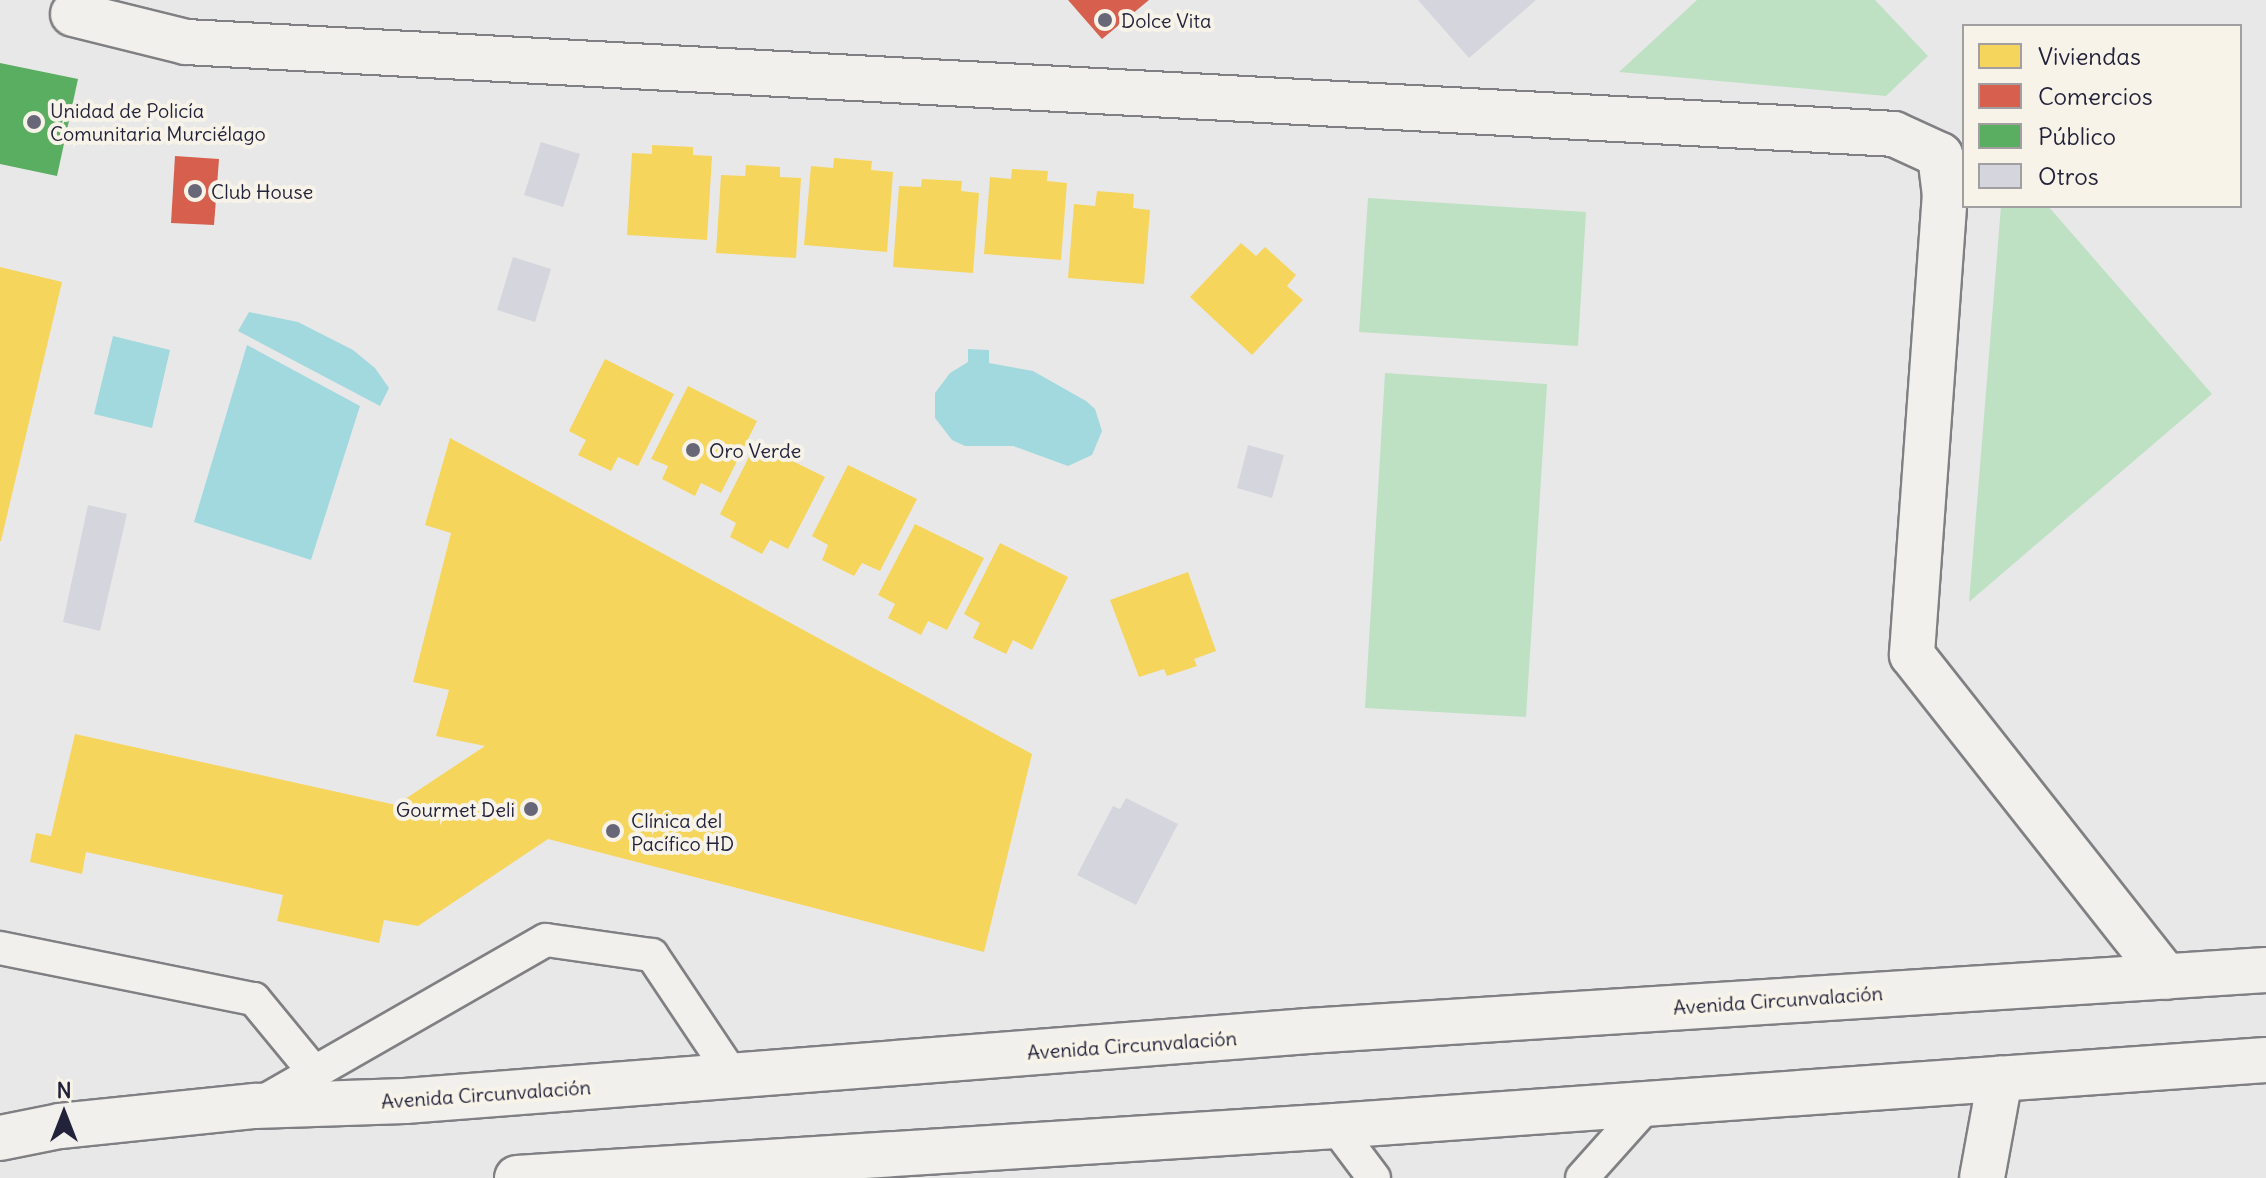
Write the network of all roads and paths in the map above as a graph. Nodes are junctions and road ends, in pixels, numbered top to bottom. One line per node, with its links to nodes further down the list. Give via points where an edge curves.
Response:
1 (73, 14): 4 (main road, via 186,42 1894,134 1940,155 1945,193 1912,655)
2 (0, 948): 6 (lane, via 254,999)
3 (2266, 970): 4 (main road, Avenida Circunvalación)
4 (2166, 977): 7 (main road, Avenida Circunvalación, via 1308,1031)
5 (2266, 1060): 8 (main road)
6 (315, 1073): 7 (lane, via 546,940 652,955); 10 (lane)
7 (733, 1076): 10 (main road, Avenida Circunvalación, via 405,1101)
8 (2000, 1079): 9 (main road); 16 (main road)
9 (1649, 1103): 11 (main road); 15 (lane)
10 (255, 1106): 12 (main road, Avenida Circunvalación, via 60,1126)
11 (1335, 1126): 13 (main road); 14 (lane)
12 (0, 1138)
13 (517, 1178)
14 (1374, 1178)
15 (1582, 1178)
16 (1982, 1178)

